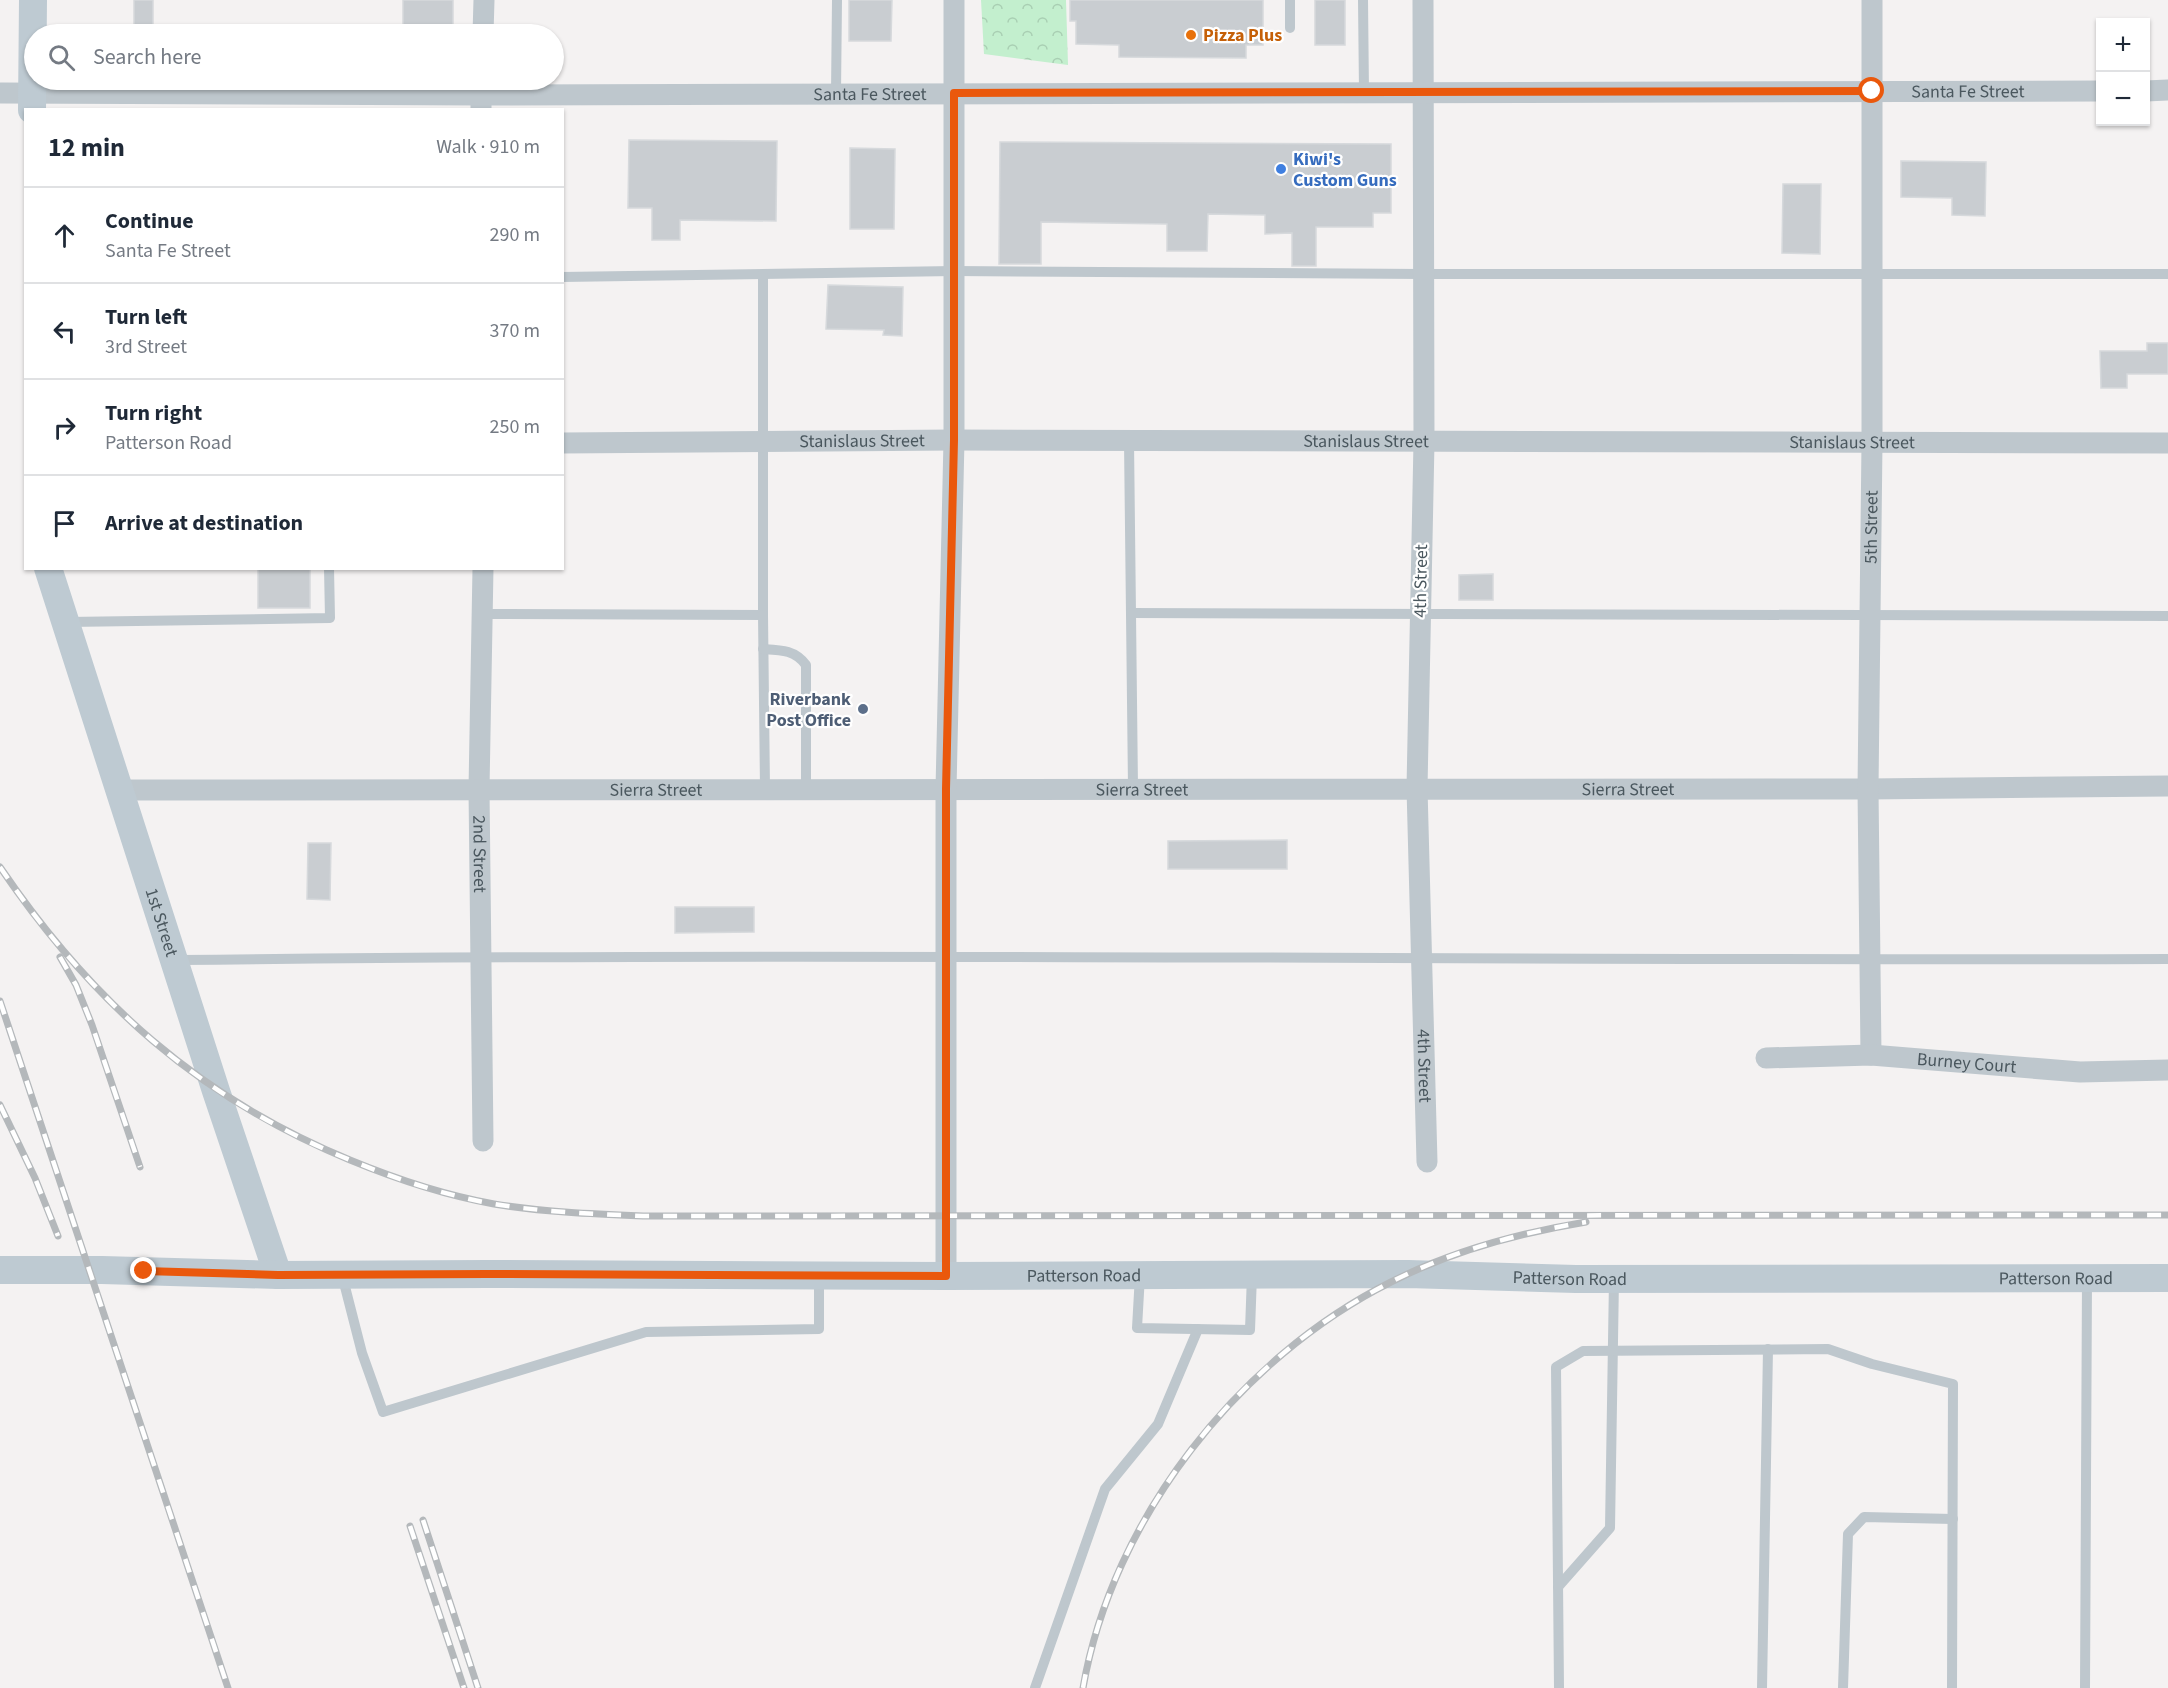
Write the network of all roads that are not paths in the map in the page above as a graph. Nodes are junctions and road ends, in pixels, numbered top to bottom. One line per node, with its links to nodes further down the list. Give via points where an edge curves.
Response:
1 (33, 0): 9 (main road)
2 (484, 0): 10 (street)
3 (837, 0): 19 (lane)
4 (954, 0): 20 (street)
5 (1290, 0): 11 (lane)
6 (1364, 0): 16 (lane)
7 (1423, 0): 17 (street, 4th Street)
8 (1872, 0): 14 (street, 5th Street)
9 (33, 24)
10 (483, 24)
11 (1290, 28)
12 (2150, 90): 13 (street)
13 (2168, 90)
14 (1872, 91): 15 (street, Santa Fe Street); 17 (street, Santa Fe Street); 27 (street, 5th Street)
15 (2096, 91)
16 (1364, 92): 17 (street, Santa Fe Street); 20 (street, Santa Fe Street)
17 (1423, 92): 26 (street, 4th Street)
18 (0, 93): 22 (street, Santa Fe Street)
19 (836, 93): 20 (street, Santa Fe Street); 21 (street, Santa Fe Street)
20 (954, 93): 24 (street)
21 (481, 95): 23 (street, Santa Fe Street)
22 (32, 101): 23 (street, Santa Fe Street)
23 (355, 101)
24 (954, 271): 25 (lane); 26 (lane); 30 (street)
25 (763, 274): 29 (lane); 32 (lane)
26 (1423, 274): 27 (lane); 33 (street, 4th Street)
27 (1872, 274): 28 (lane); 35 (street, 5th Street)
28 (2168, 274)
29 (564, 277)
30 (954, 440): 31 (street, Stanislaus Street); 32 (street, Stanislaus Street); 53 (street)
31 (1130, 441): 33 (street, Stanislaus Street); 40 (lane)
32 (761, 442): 34 (street, Stanislaus Street); 44 (lane)
33 (1424, 442): 35 (street, Stanislaus Street); 41 (street, 4th Street)
34 (564, 443)
35 (1872, 443): 36 (street, Stanislaus Street); 43 (street, 5th Street)
36 (2168, 443)
37 (49, 570): 46 (main road, 1st Street)
38 (329, 570): 46 (lane, via 330,618)
39 (483, 570): 42 (street, 2nd Street)
40 (1131, 613): 41 (lane); 54 (lane)
41 (1420, 613): 43 (lane); 49 (street, 4th Street)
42 (482, 614): 44 (lane); 50 (street, 2nd Street)
43 (1870, 614): 45 (lane); 55 (street, 5th Street)
44 (763, 615): 47 (lane)
45 (2168, 616)
46 (65, 622): 56 (main road, 1st Street)
47 (763, 649): 51 (lane); 52 (lane, via 788,651 806,665)
48 (2168, 786): 55 (street, Sierra Street)
49 (1417, 788): 54 (street, Sierra Street); 55 (street, Sierra Street); 59 (street, 4th Street)
50 (479, 789): 51 (street, Sierra Street); 56 (street, Sierra Street); 57 (street, 2nd Street)
51 (765, 789): 52 (street, Sierra Street)
52 (806, 789): 53 (street, Sierra Street)
53 (946, 789): 54 (street, Sierra Street); 58 (street)
54 (1133, 789)
55 (1868, 789): 62 (street, 5th Street)
56 (118, 790): 61 (main road, 1st Street)
57 (481, 956): 58 (lane); 61 (lane); 66 (street, 2nd Street)
58 (946, 958): 59 (lane); 74 (street)
59 (1421, 958): 62 (lane); 67 (street, 4th Street)
60 (2168, 959): 62 (lane)
61 (174, 960): 70 (main road, 1st Street)
62 (1870, 960): 63 (street, 5th Street)
63 (1871, 1055): 64 (street, Burney Court); 65 (street, Burney Court, via 2080,1072)
64 (1766, 1059)
65 (2168, 1070)
66 (483, 1141)
67 (1427, 1162)
68 (0, 1270): 70 (main road, Patterson Road)
69 (1252, 1274): 73 (main road, Patterson Road); 77 (main road, Patterson Road); 78 (lane, via 1250,1330)
70 (278, 1275): 71 (main road, Patterson Road)
71 (342, 1275): 72 (main road, Patterson Road); 72 (lane, via 362,1353 383,1412 646,1332 819,1329)
72 (819, 1275): 74 (main road, Patterson Road)
73 (1140, 1275): 74 (main road, Patterson Road); 78 (lane, via 1137,1328)
74 (946, 1276)
75 (2087, 1278): 76 (main road, Patterson Road); 77 (main road, Patterson Road); 88 (lane)
76 (2168, 1278)
77 (1614, 1279): 80 (lane)
78 (1198, 1329): 83 (lane, via 1158,1424 1105,1490)
79 (1768, 1350): 80 (lane); 81 (lane, via 1828,1349 1953,1384); 85 (lane)
80 (1613, 1351): 82 (lane, via 1610,1528); 82 (lane, via 1583,1351 1556,1367)
81 (1953, 1519): 86 (lane, via 1864,1517 1848,1534); 87 (lane)
82 (1558, 1587): 84 (lane)
83 (1035, 1688)
84 (1559, 1688)
85 (1762, 1688)
86 (1843, 1688)
87 (1952, 1688)
88 (2085, 1688)

